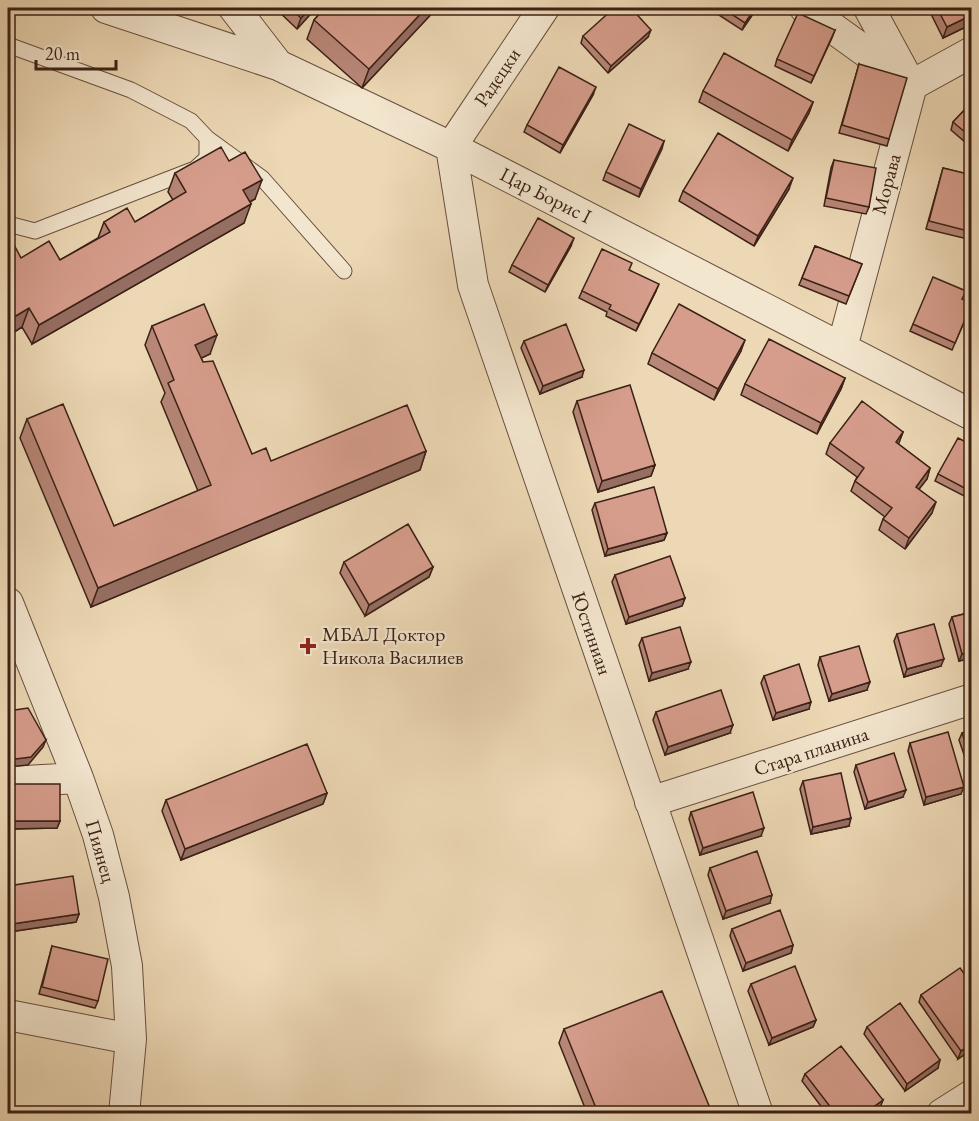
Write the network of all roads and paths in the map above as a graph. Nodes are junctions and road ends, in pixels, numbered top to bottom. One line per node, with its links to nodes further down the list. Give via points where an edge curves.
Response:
1 (106, 8): 8 (street, Цар Борис I)
2 (234, 8): 8 (street)
3 (544, 8): 11 (street, Радецки)
4 (805, 8): 9 (street)
5 (869, 8): 9 (street)
6 (8, 45): 10 (lane, via 131,90 190,121)
7 (972, 52): 9 (street)
8 (278, 65): 11 (street, Цар Борис I)
9 (912, 85): 14 (street, Морава)
10 (207, 138): 12 (lane, via 207,158 195,169 35,231); 13 (lane, via 262,178)
11 (451, 147): 14 (street, Цар Борис I); 20 (street, Юстиниан, via 473,285)
12 (8, 224)
13 (344, 271)
14 (842, 348): 15 (street, Цар Борис I)
15 (972, 415)
16 (8, 603): 18 (street, Пиянец)
17 (972, 699): 20 (street, Стара планина)
18 (78, 778): 19 (street); 22 (street, Пиянец, via 114,897 127,966)
19 (8, 782)
20 (650, 802): 25 (street, Юстиниан)
21 (8, 1015): 22 (street)
22 (131, 1039): 24 (street, Пиянец)
23 (972, 1095): 26 (street)
24 (124, 1113)
25 (758, 1113)
26 (942, 1113)

